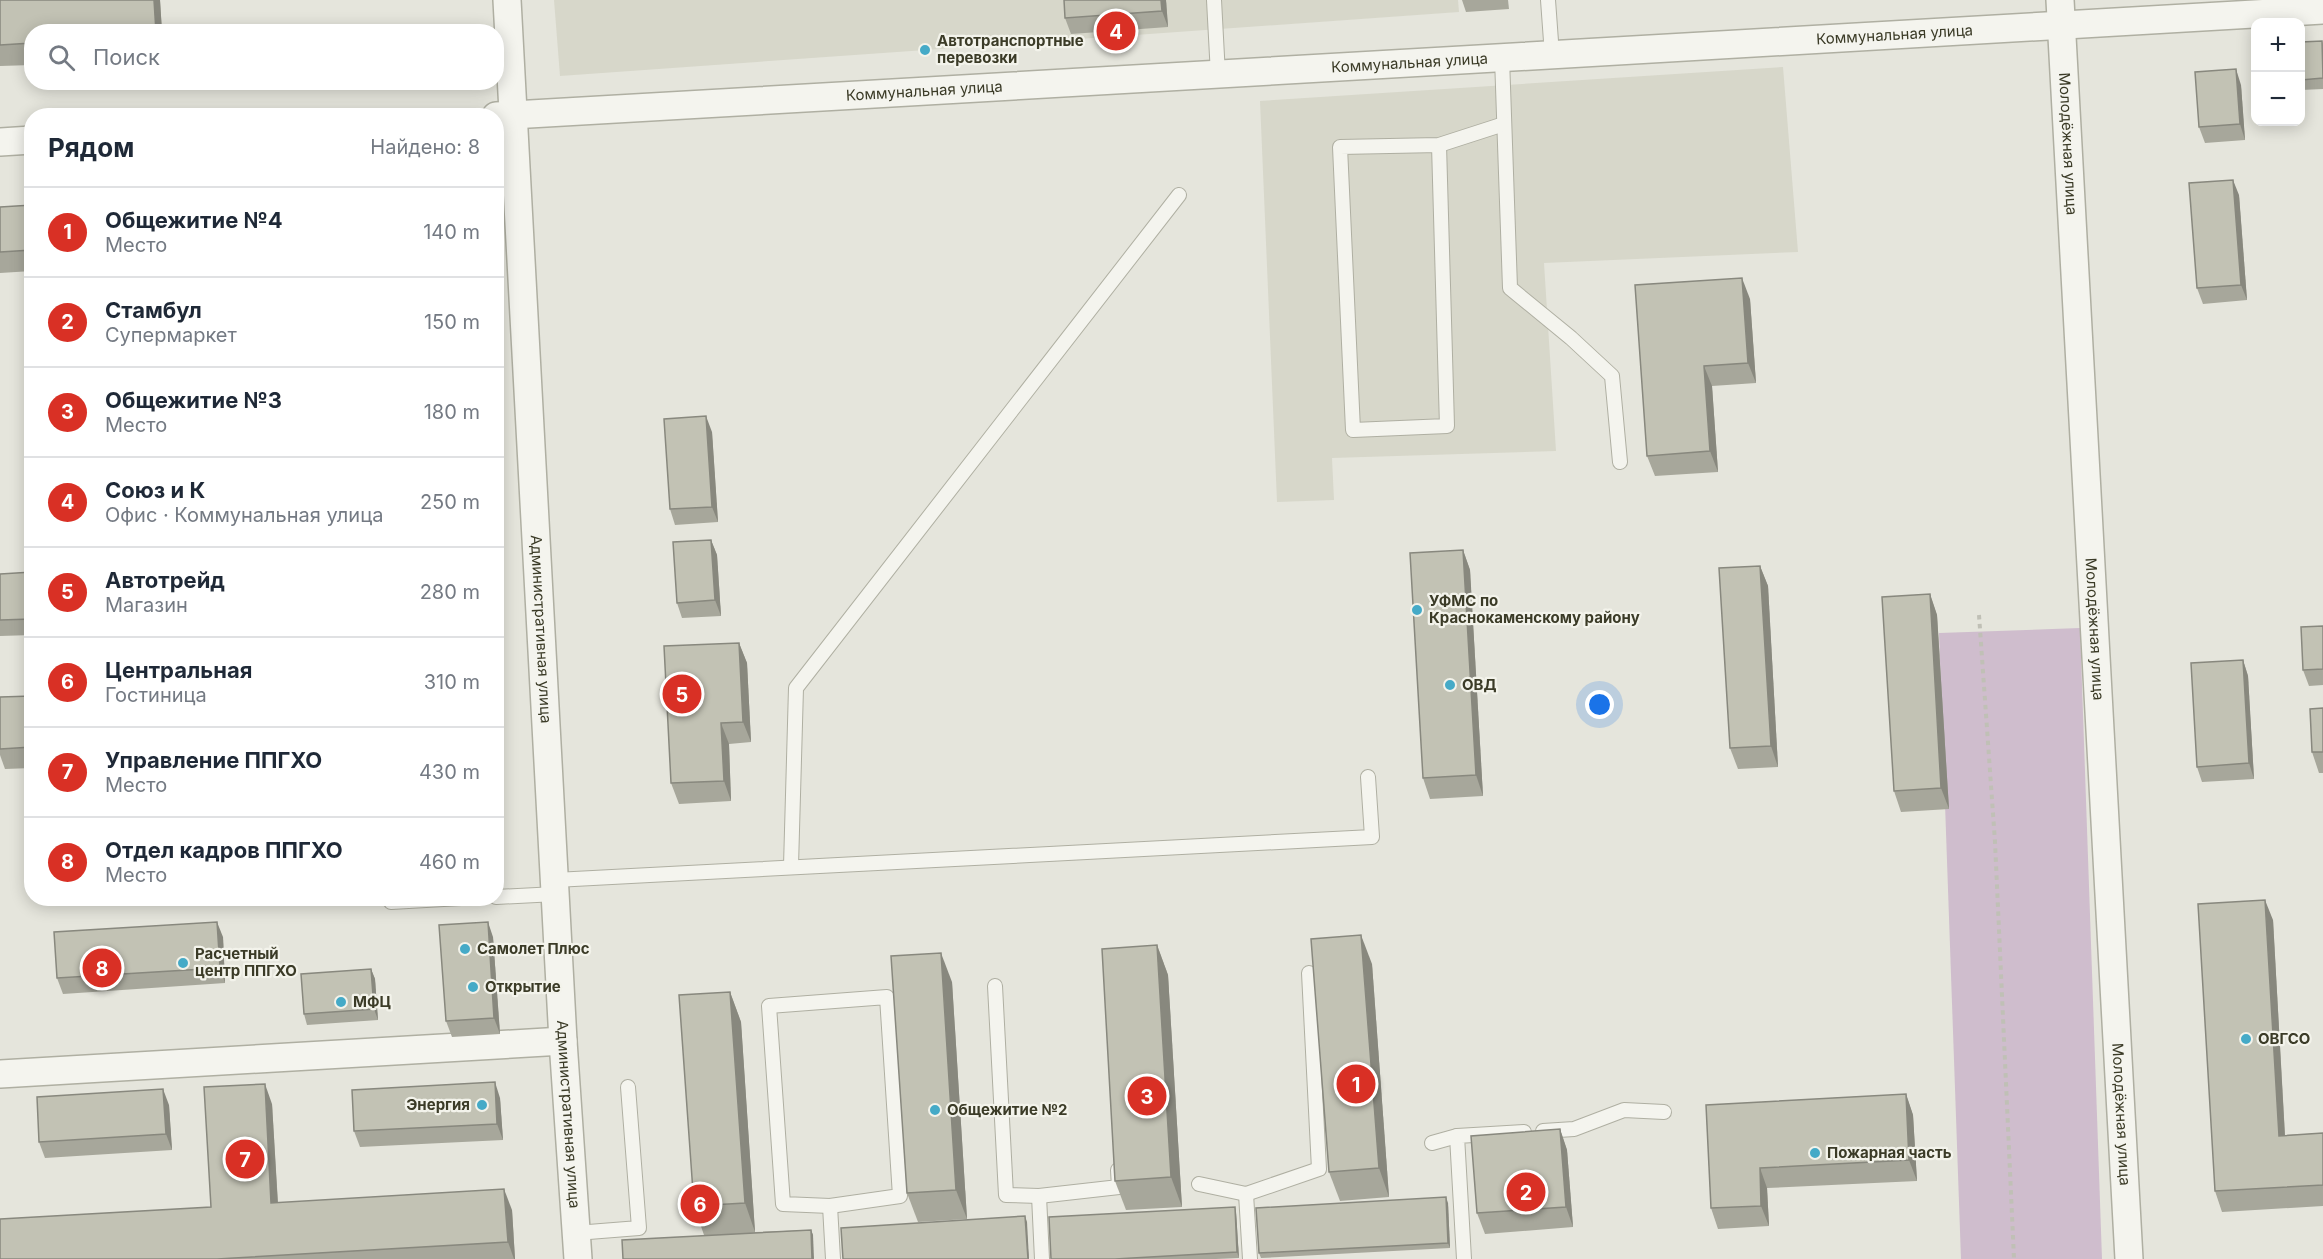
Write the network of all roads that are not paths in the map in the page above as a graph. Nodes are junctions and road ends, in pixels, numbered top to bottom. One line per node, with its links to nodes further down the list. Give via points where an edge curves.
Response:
1 (507, 0): 9 (street, Административная улица)
2 (1214, 0): 8 (lane)
3 (1548, 0): 6 (lane)
4 (2323, 10): 5 (street, Коммунальная улица)
5 (2061, 13): 6 (street, Коммунальная улица); 38 (street, Молодёжная улица)
6 (1551, 55): 7 (street, Коммунальная улица)
7 (1502, 58): 8 (street, Коммунальная улица); 10 (lane)
8 (1218, 75): 9 (street, Коммунальная улица)
9 (505, 116): 18 (street, Административная улица)
10 (1504, 124): 13 (lane); 15 (lane, via 1510,288 1612,376)
11 (24, 140): 12 (street)
12 (0, 142)
13 (1439, 145): 13 (lane, via 1447,426 1353,430 1340,147)
14 (1179, 195): 17 (lane, via 796,688)
15 (1620, 462)
16 (1368, 777): 17 (lane, via 1371,837)
17 (790, 866): 18 (lane)
18 (556, 887): 19 (lane); 22 (street, Административная улица)
19 (504, 896)
20 (1309, 973): 30 (lane, via 1318,1170)
21 (995, 986): 31 (lane, via 1006,1195)
22 (563, 1041): 23 (street); 33 (street, Административная улица)
23 (0, 1074)
24 (628, 1087): 33 (lane, via 639,1228)
25 (1664, 1113): 26 (lane, via 1624,1110 1574,1129)
26 (1457, 1136): 27 (lane); 37 (lane)
27 (1432, 1143)
28 (1117, 1153): 31 (lane, via 1119,1188)
29 (1199, 1184): 30 (lane)
30 (1246, 1194): 36 (lane)
31 (1039, 1196): 35 (lane)
32 (830, 1206): 32 (lane, via 900,1196 886,997 769,1006 783,1204); 34 (lane)
33 (577, 1246)
34 (833, 1259)
35 (1042, 1259)
36 (1250, 1259)
37 (1464, 1259)
38 (2129, 1259)

